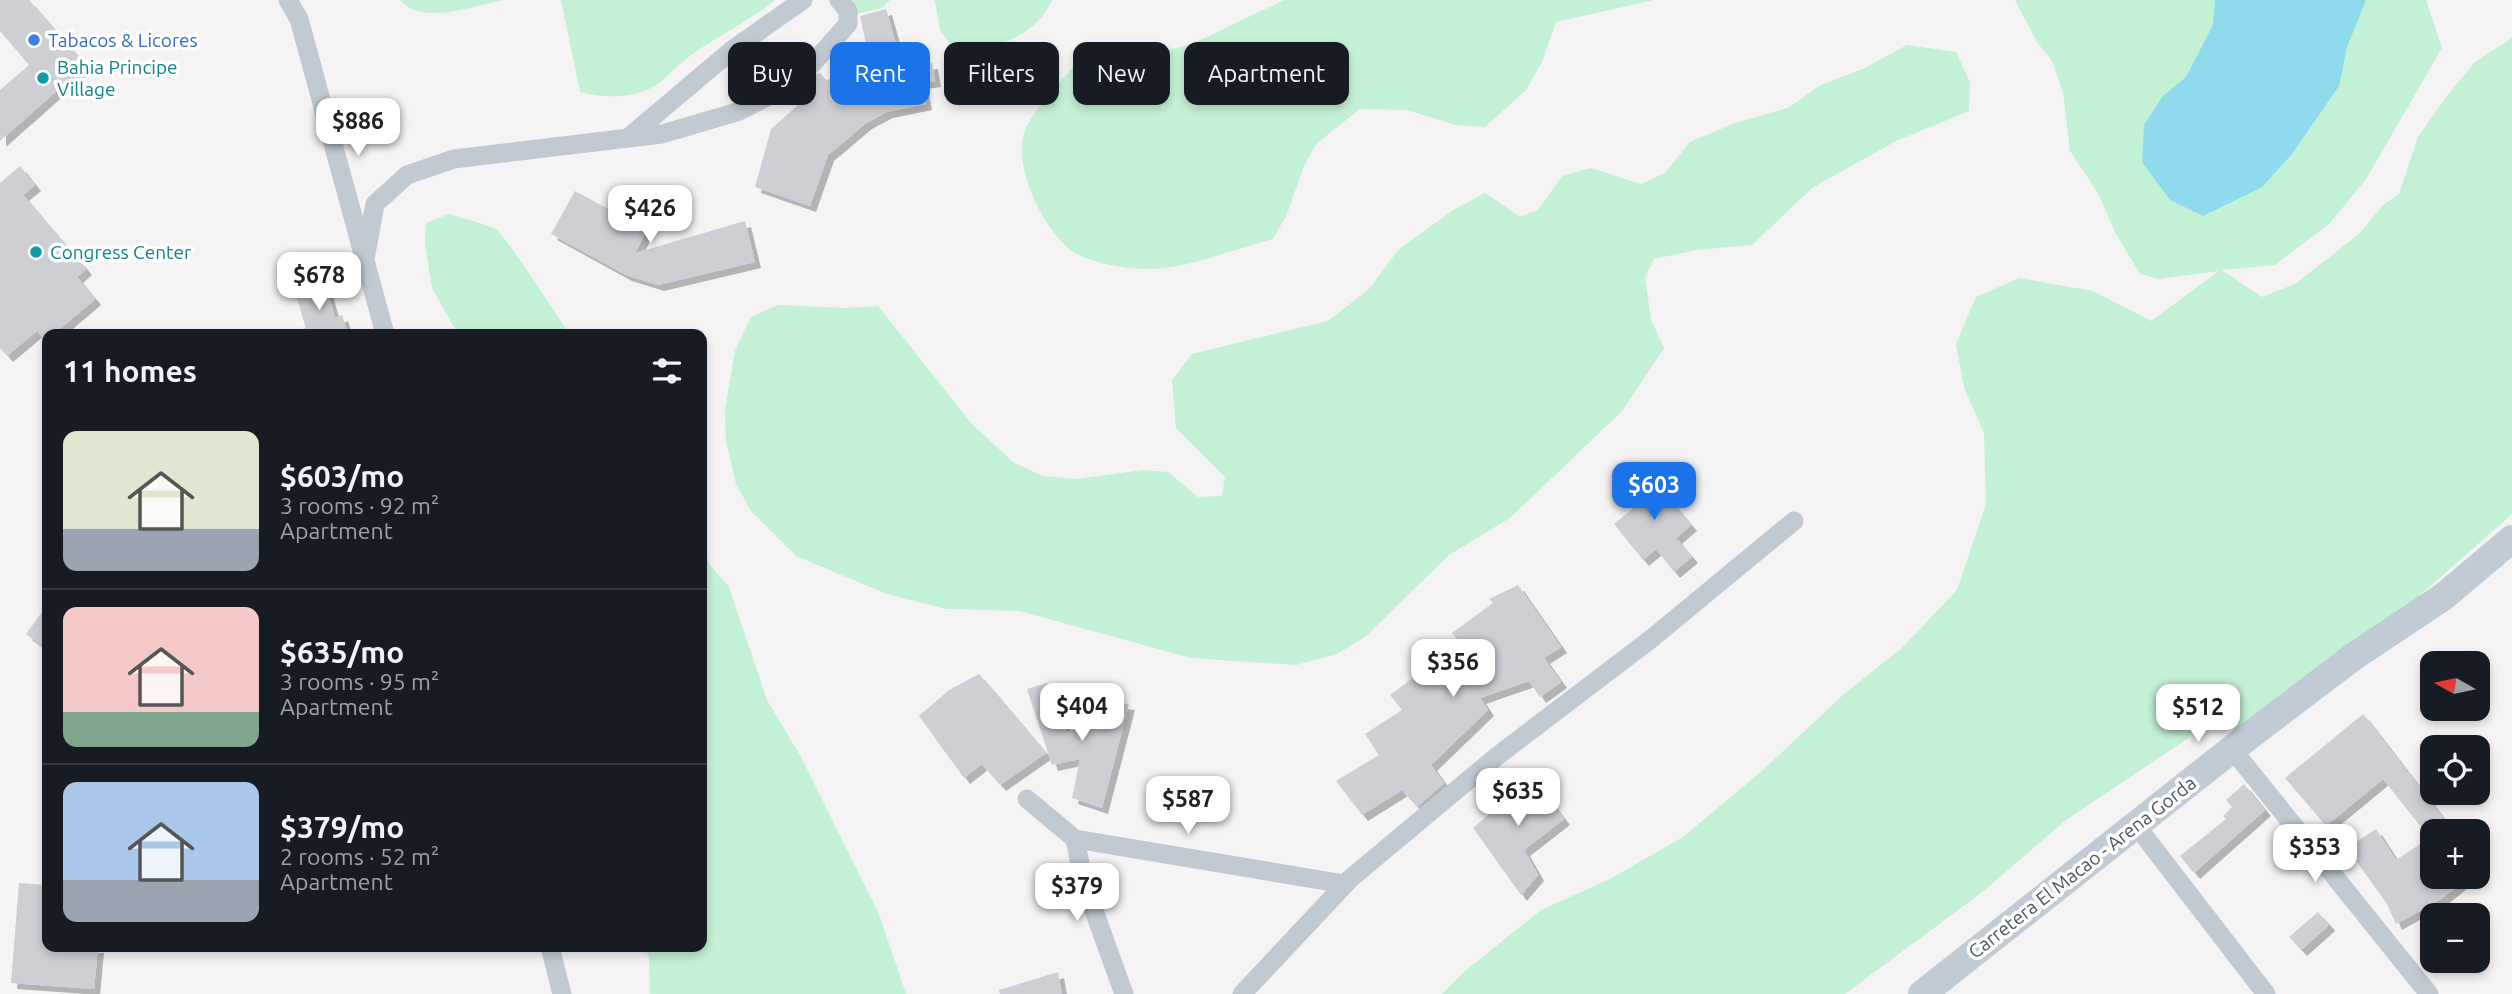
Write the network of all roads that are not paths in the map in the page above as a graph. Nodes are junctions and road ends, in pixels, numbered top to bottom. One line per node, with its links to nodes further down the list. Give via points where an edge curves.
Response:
1 (288, 0): 7 (street, via 299,19)
2 (803, 0): 6 (street, via 732,50)
3 (839, 0): 4 (street, via 848,11 848,24)
4 (816, 60)
5 (751, 105): 6 (street, via 662,134)
6 (629, 137): 7 (street, via 454,159 407,174 376,204)
7 (365, 259): 8 (street)
8 (384, 329)
9 (1794, 521): 15 (street)
10 (2512, 539): 11 (street, Carretera El Macao - Arena Gorda, via 2443,597 2353,657)
11 (2232, 749): 13 (street, Carretera El Macao - Arena Gorda); 22 (street)
12 (1027, 799): 14 (street)
13 (2135, 824): 20 (street, Carretera El Macao - Arena Gorda); 21 (street)
14 (1075, 839): 15 (street); 18 (street, via 1084,883)
15 (1344, 884): 19 (street)
16 (551, 952): 17 (street)
17 (562, 994)
18 (1124, 994)
19 (1242, 994)
20 (1922, 994)
21 (2266, 994)
22 (2429, 994)

